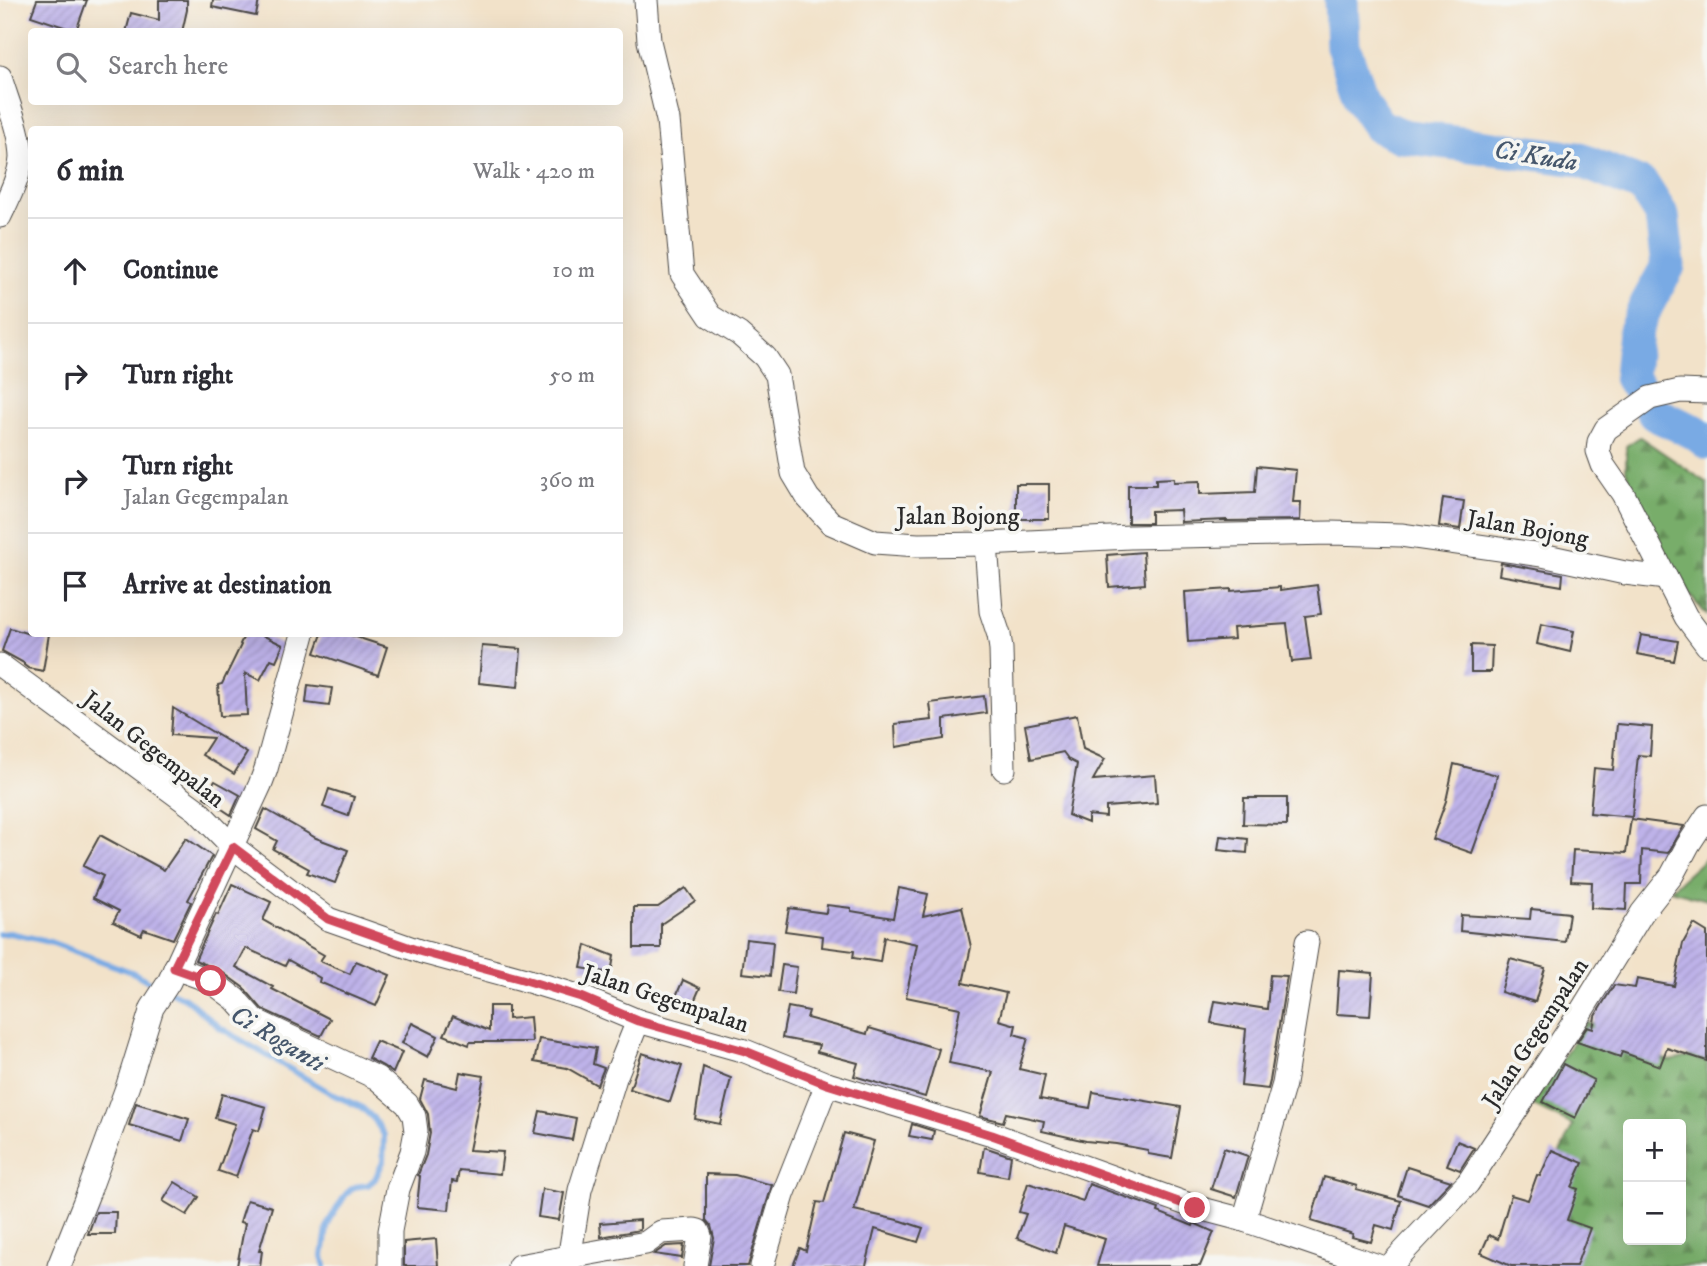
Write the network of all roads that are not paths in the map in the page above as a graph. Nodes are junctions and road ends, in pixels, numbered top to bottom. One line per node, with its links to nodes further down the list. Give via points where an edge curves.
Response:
1 (646, 0): 5 (street, Jalan Bojong, via 649,40 668,120 682,274 710,316 739,334 777,375 793,473 808,498 831,523 875,542)
2 (0, 77): 3 (street, via 21,159)
3 (0, 216)
4 (1707, 392): 6 (street, via 1680,391 1650,398 1606,429 1598,442 1603,465)
5 (986, 544): 6 (street, Jalan Bojong, via 1144,537 1401,535); 10 (street, via 990,611 1001,649)
6 (1666, 578): 8 (street)
7 (302, 637): 12 (street, via 266,769)
8 (1707, 645)
9 (0, 665): 12 (street, Jalan Gegempalan, via 197,810)
10 (1004, 769)
11 (1707, 816): 25 (street, Jalan Gegempalan, via 1468,1184)
12 (233, 847): 14 (street); 15 (street, Jalan Gegempalan, via 328,919 422,952 581,997)
13 (1307, 942): 17 (street, via 1284,1084)
14 (172, 975): 19 (street, via 152,1008 128,1086); 20 (street, via 211,981 254,1020 377,1079 407,1104 416,1131 398,1189 390,1231)
15 (638, 1021): 16 (street, Jalan Gegempalan, via 745,1051); 18 (street, via 580,1190)
16 (827, 1084): 17 (street, Jalan Gegempalan, via 992,1135 1195,1208); 23 (street, via 783,1195)
17 (1244, 1220): 24 (street, Jalan Gegempalan)
18 (568, 1262): 21 (street); 22 (street, via 646,1243 661,1231 694,1230 699,1236)
19 (59, 1266)
20 (390, 1266)
21 (519, 1266)
22 (695, 1266)
23 (762, 1266)
24 (1378, 1266)
25 (1390, 1266)

